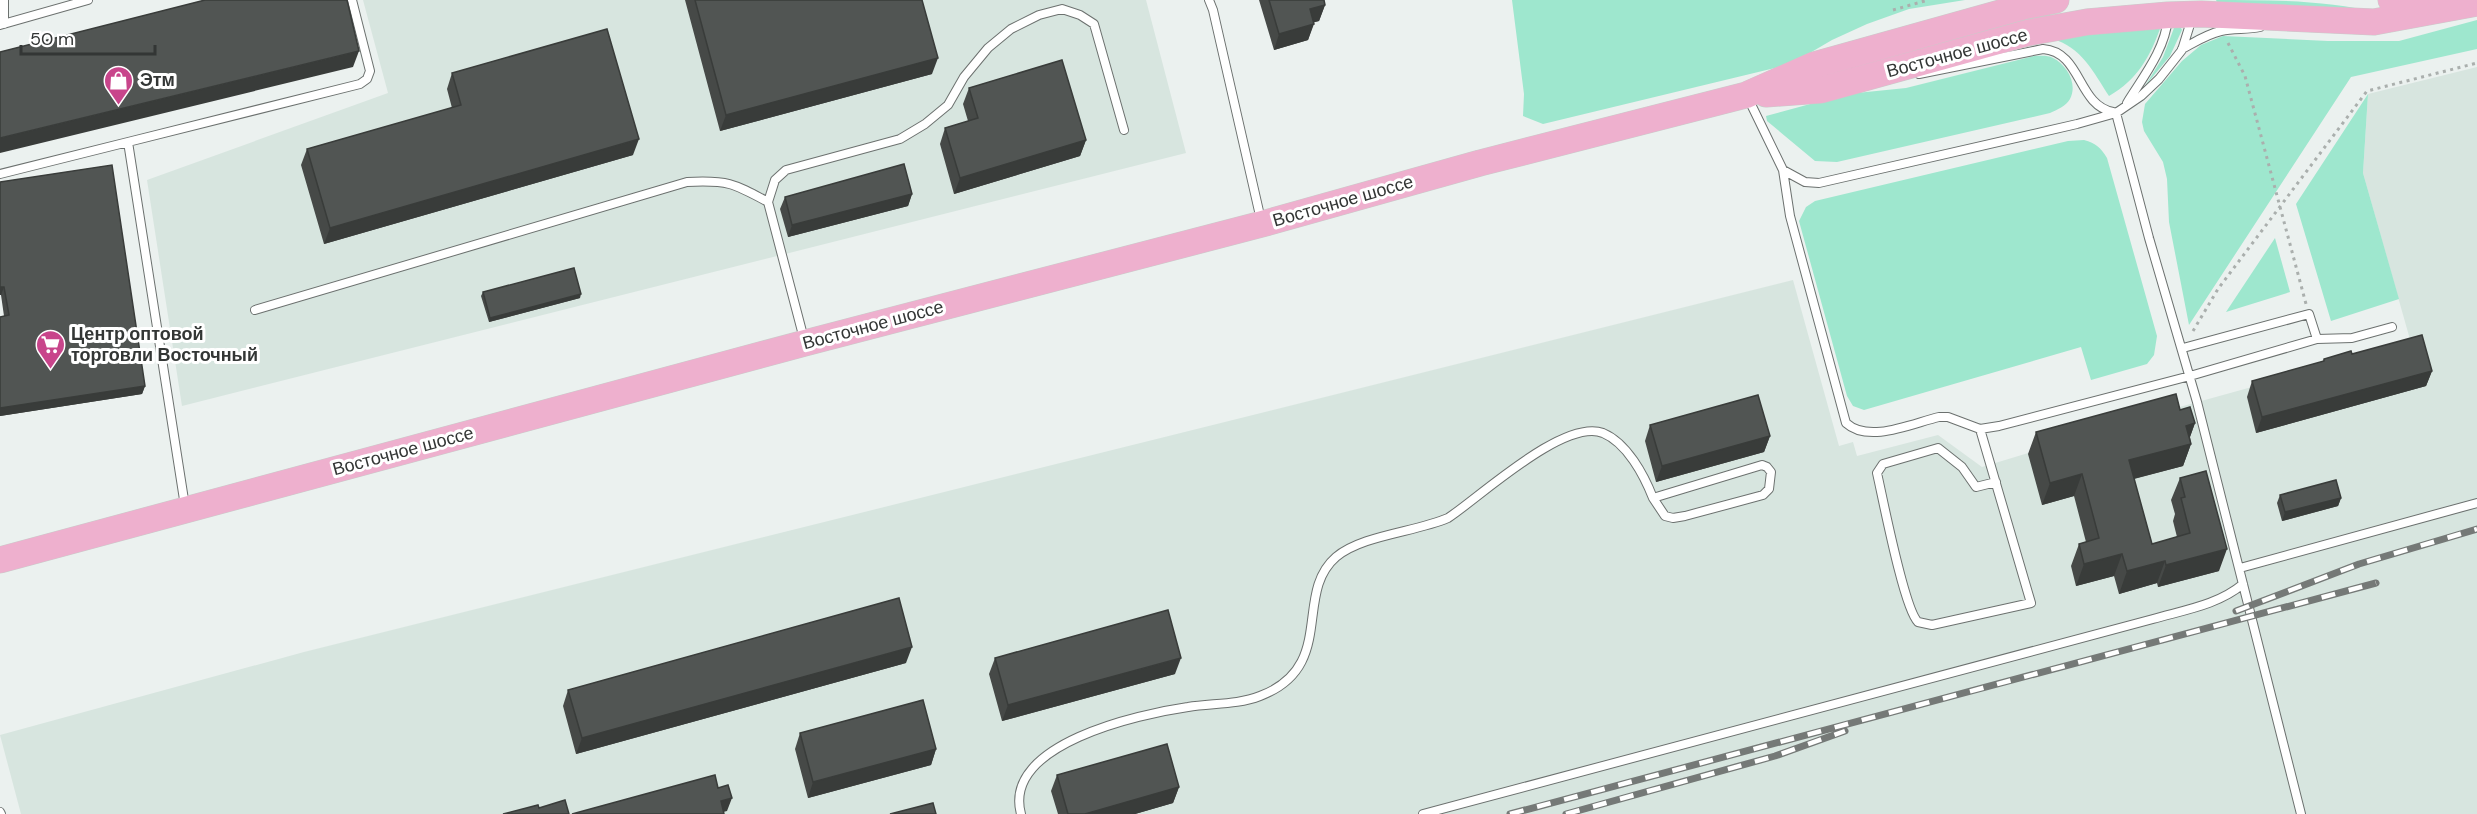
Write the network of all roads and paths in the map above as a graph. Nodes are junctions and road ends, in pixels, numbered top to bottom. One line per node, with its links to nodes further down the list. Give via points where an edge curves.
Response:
1 (4, 0): 14 (lane)
2 (88, 0): 14 (lane)
3 (352, 0): 24 (lane, via 370,71 360,84)
4 (1209, 0): 29 (lane)
5 (1928, 0): 12 (path)
6 (2005, 0): 15 (main road)
7 (2056, 0): 15 (main road)
8 (2391, 0): 10 (main road)
9 (2477, 3): 10 (main road, Восточное шоссе)
10 (2442, 4): 13 (main road, Восточное шоссе, via 2374,22)
11 (2182, 7): 13 (main road, Восточное шоссе); 17 (lane); 19 (main road, Восточное шоссе, via 2027,33); 21 (lane)
12 (1893, 10)
13 (2278, 19): 17 (lane, via 2247,30 2223,30)
14 (2, 24)
15 (1959, 24): 20 (main road, Восточное шоссе, via 1814,65)
16 (2228, 41): 28 (path, via 2245,76)
17 (2182, 50): 21 (lane, via 2159,79)
18 (2477, 63): 28 (path, via 2367,91)
19 (1850, 81): 20 (main road, Восточное шоссе, via 1821,90); 22 (lane, via 1935,73 2043,49 2055,50 2068,61 2094,104)
20 (1746, 95): 25 (lane); 29 (main road, Восточное шоссе)
21 (2127, 104): 22 (lane)
22 (2116, 113): 25 (lane, via 1819,183 1805,182); 35 (lane)
23 (1124, 130): 27 (lane, via 1094,24 1062,9 1011,29 987,48 948,105 925,124 900,139 786,170 775,180)
24 (128, 142): 26 (lane); 41 (lane)
25 (1783, 170): 37 (lane, via 1790,216 1846,423 1865,432 1882,431 1948,417)
26 (0, 174)
27 (768, 202): 30 (lane, via 719,180 687,182); 34 (lane)
28 (2279, 207): 31 (path); 35 (path, via 2218,289)
29 (1262, 224): 34 (main road, Восточное шоссе)
30 (255, 310)
31 (2309, 314): 33 (lane); 35 (lane)
32 (2392, 327): 33 (lane, via 2352,338)
33 (2317, 339): 36 (lane)
34 (805, 343): 41 (main road, Восточное шоссе)
35 (2183, 348): 36 (lane)
36 (2190, 376): 37 (lane); 43 (lane)
37 (1980, 429): 38 (lane)
38 (1996, 482): 38 (lane, via 1976,487 1962,467 1938,448 1878,468 1876,473 1904,588 1911,613 1918,622 1932,625 2031,603)
39 (1653, 498): 39 (lane, via 1665,516 1685,516 1762,495 1769,489 1771,472 1762,465); 45 (lane, via 1629,456 1601,433 1569,436 1546,446 1448,518 1350,547 1337,556 1326,567 1319,587 1302,664 1278,688 1257,698 1188,706 1085,734 1031,769 1022,785 1018,804)
40 (2477, 503): 43 (lane)
41 (186, 509): 42 (main road, Восточное шоссе)
42 (0, 560)
43 (2240, 568): 44 (lane)
44 (2243, 584): 46 (lane, via 2214,602); 47 (lane)
45 (1021, 814)
46 (1423, 814)
47 (2301, 814)

